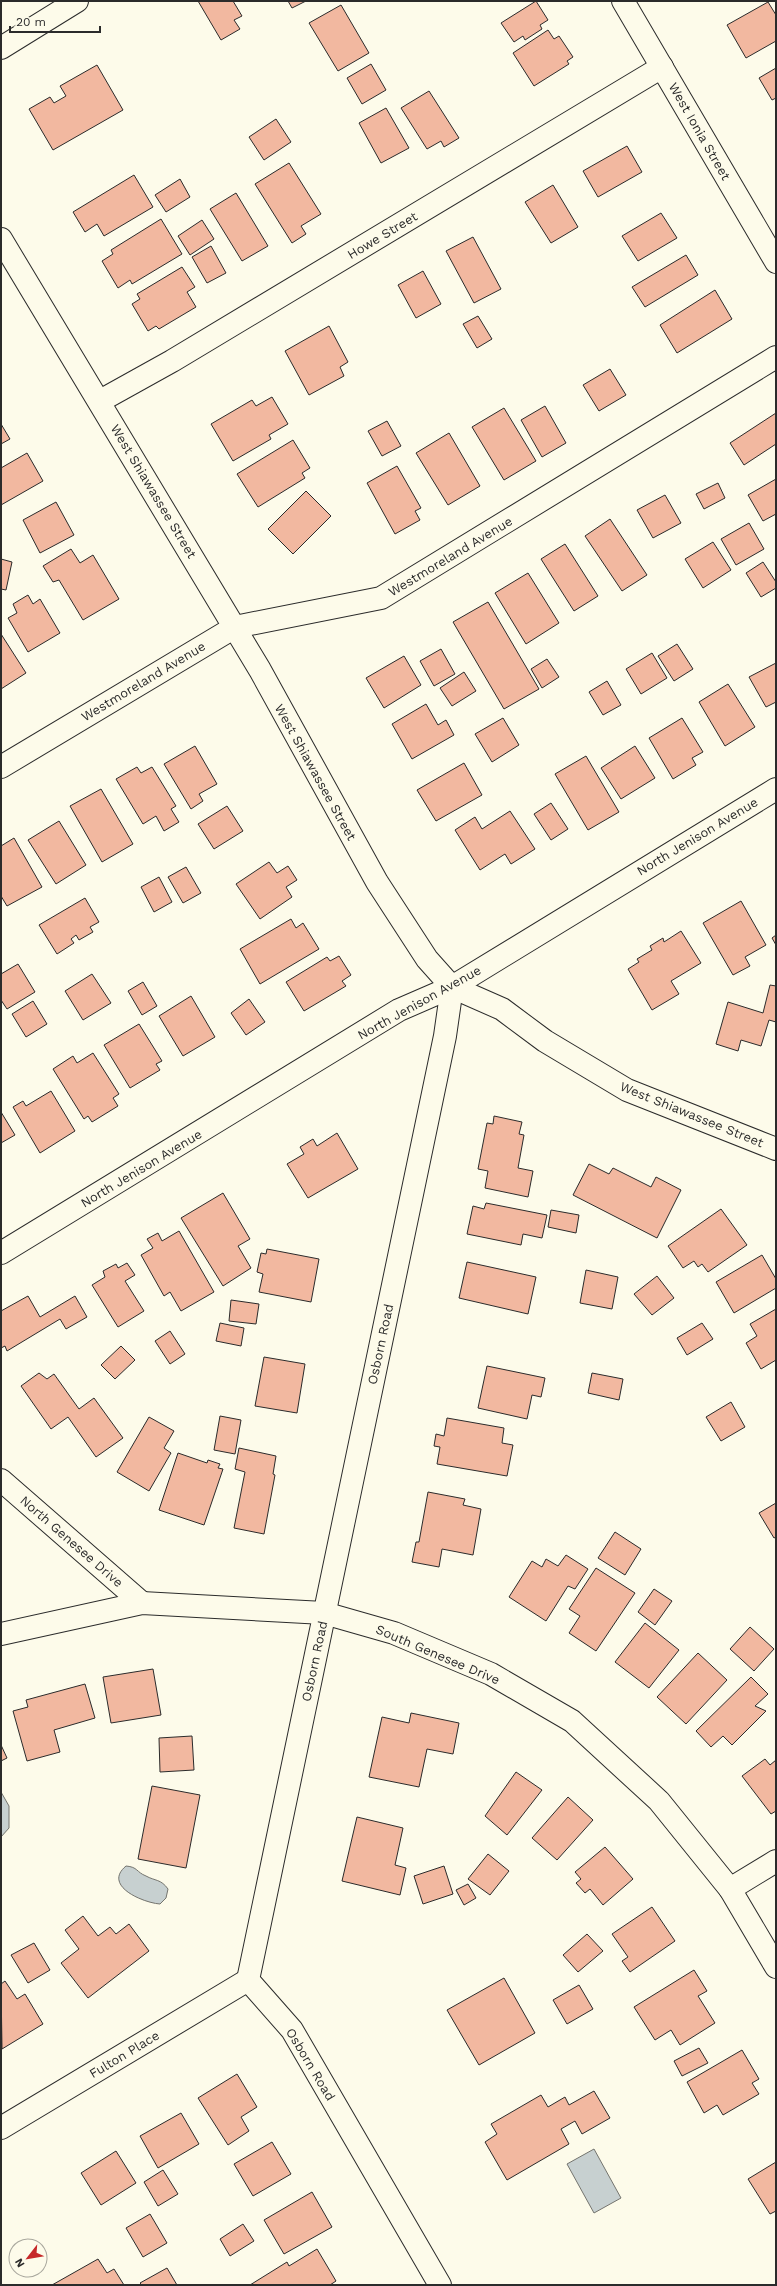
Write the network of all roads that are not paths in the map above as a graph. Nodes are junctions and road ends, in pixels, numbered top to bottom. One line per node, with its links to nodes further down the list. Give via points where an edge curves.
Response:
1 (77, 1): 3 (street)
2 (623, 1): 4 (street, West Ionia Street)
3 (1, 48)
4 (662, 66): 6 (street, West Ionia Street); 8 (street, Howe Street, via 179,357)
5 (1, 239): 8 (street, West Shiawassee Street)
6 (776, 262)
7 (776, 357): 9 (street, Westmoreland Avenue, via 381,598)
8 (100, 401): 9 (street, West Shiawassee Street)
9 (235, 626): 10 (street, Westmoreland Avenue); 12 (street, West Shiawassee Street, via 376,882 427,959)
10 (1, 767)
11 (776, 788): 12 (street, North Jenison Avenue)
12 (452, 987): 13 (street, West Shiawassee Street, via 502,1008 545,1041 627,1090); 14 (street, North Jenison Avenue, via 399,1010); 17 (street, Osborn Road, via 445,1036)
13 (776, 1149)
14 (1, 1253)
15 (1, 1480): 16 (street, North Genesee Drive)
16 (142, 1603): 17 (street, South Genesee Drive); 18 (street, South Genesee Drive)
17 (324, 1613): 20 (street, South Genesee Drive, via 394,1633 491,1674 572,1721 659,1801); 22 (street, Osborn Road)
18 (1, 1634)
19 (776, 1861): 20 (street)
20 (730, 1889): 21 (street, South Genesee Drive)
21 (776, 1967)
22 (248, 1980): 23 (street, Fulton Place); 24 (street, Osborn Road, via 292,2030)
23 (1, 2128)
24 (440, 2285)

